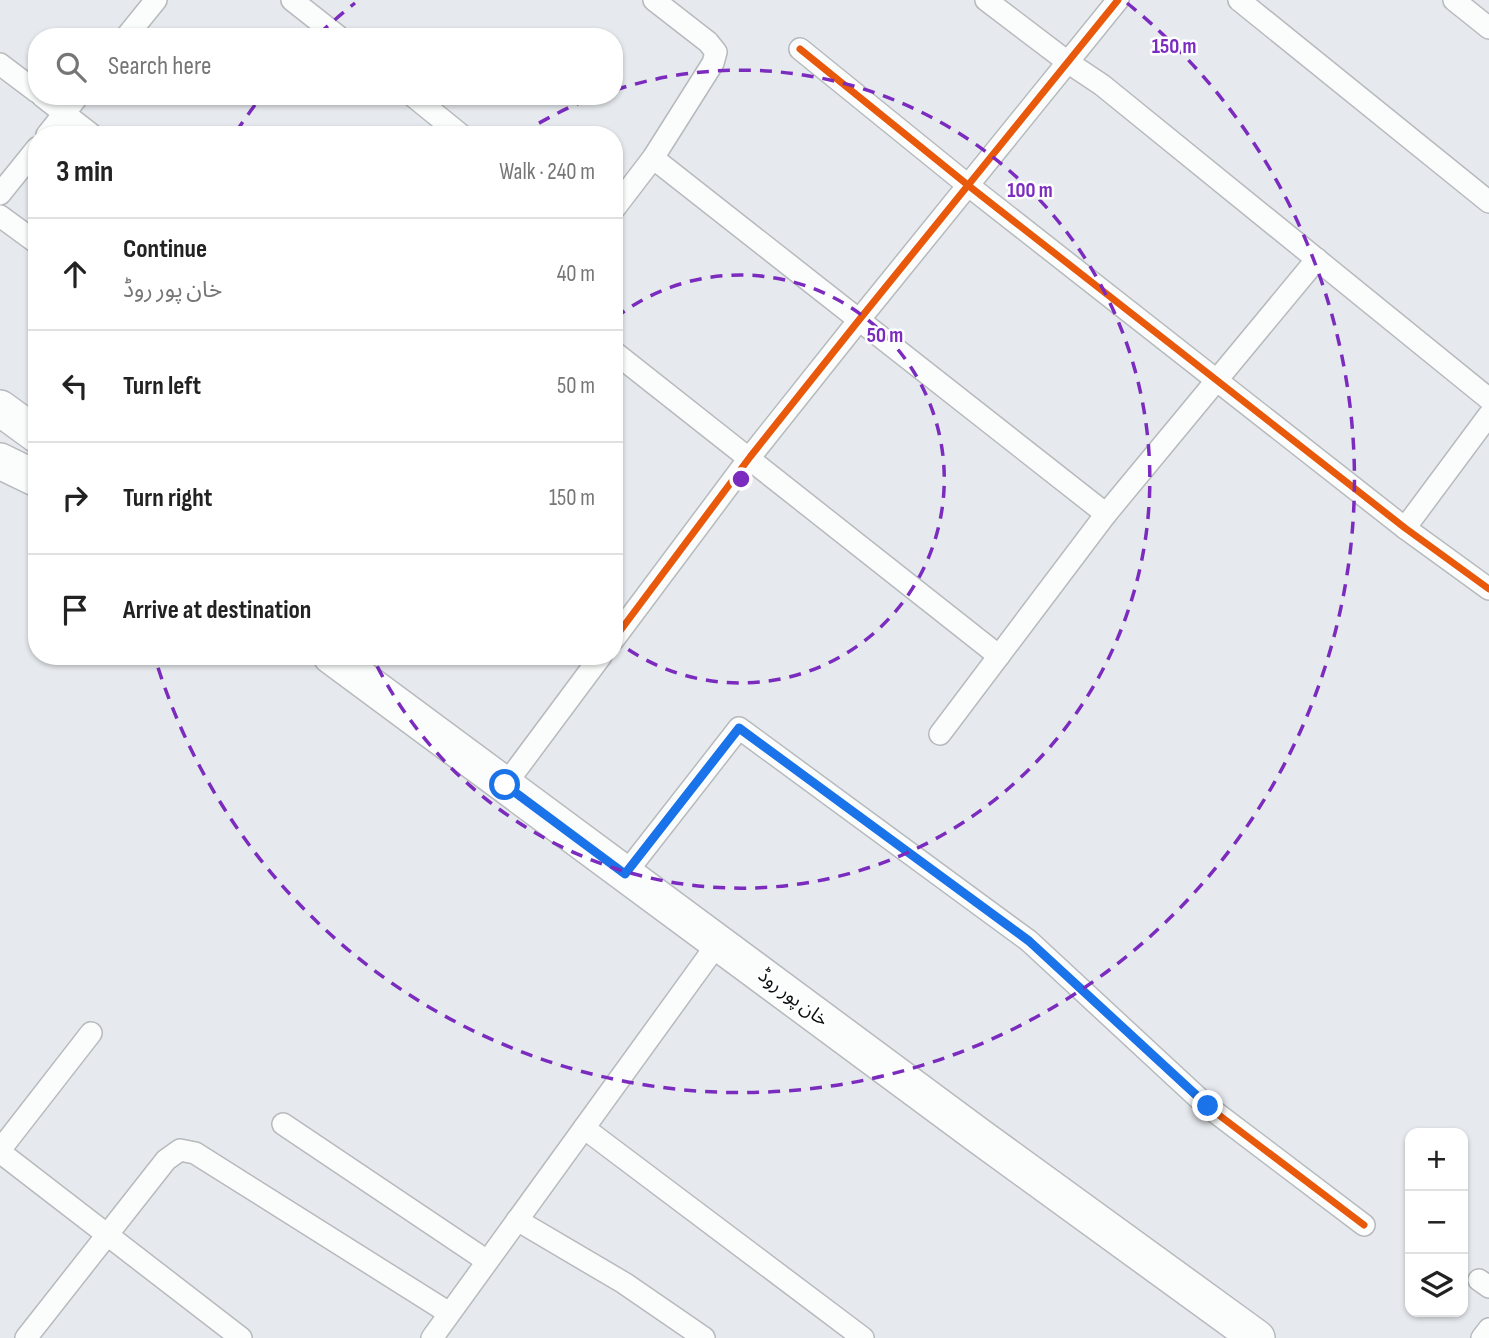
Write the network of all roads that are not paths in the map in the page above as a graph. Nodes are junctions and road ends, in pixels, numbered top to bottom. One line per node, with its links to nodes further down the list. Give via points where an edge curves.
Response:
1 (156, 0): 8 (street)
2 (292, 0): 9 (street)
3 (654, 0): 22 (street, via 716,52)
4 (986, 0): 12 (street)
5 (1118, 0): 12 (street)
6 (1239, 0): 27 (street)
7 (1454, 0): 10 (street)
8 (133, 28)
9 (328, 28)
10 (1489, 28)
11 (800, 49): 24 (street)
12 (1069, 63): 24 (street); 30 (street)
13 (0, 64): 14 (street)
14 (28, 85)
15 (53, 105): 18 (street)
16 (71, 105): 18 (street)
17 (424, 105): 21 (street)
18 (64, 114): 19 (street); 20 (street)
19 (54, 126)
20 (80, 126)
21 (450, 126)
22 (653, 158): 26 (street); 31 (street)
23 (28, 159): 25 (street)
24 (969, 186): 31 (street); 33 (street)
25 (0, 194)
26 (623, 197)
27 (1489, 202)
28 (0, 216): 29 (street)
29 (28, 236)
30 (1317, 260): 33 (street); 34 (street)
31 (859, 320): 40 (street); 43 (street)
32 (623, 359): 40 (street)
33 (1217, 381): 43 (street); 44 (street)
34 (1489, 399)
35 (0, 408): 38 (main road)
36 (1489, 415): 44 (street)
37 (0, 422): 39 (main road)
38 (28, 430)
39 (28, 433)
40 (750, 457): 46 (street); 47 (street)
41 (0, 461): 42 (main road)
42 (28, 475)
43 (1107, 514): 47 (street)
44 (1405, 528): 45 (street)
45 (1489, 589)
46 (623, 627)
47 (999, 656): 50 (street)
48 (343, 665): 51 (main road, خان پور روڈ)
49 (594, 665): 51 (street)
50 (940, 734)
51 (505, 785): 52 (main road, خان پور روڈ)
52 (625, 874): 53 (main road, خان پور روڈ); 59 (street, via 739,728 1029,941 1208,1106)
53 (718, 943): 56 (street); 69 (main road, خان پور روڈ)
54 (91, 1033): 57 (street)
55 (282, 1124): 61 (street)
56 (584, 1128): 58 (street); 68 (street)
57 (0, 1151): 60 (street)
58 (517, 1220): 61 (street); 67 (street, via 624,1283)
59 (1364, 1225)
60 (106, 1236): 62 (street, via 166,1160 180,1150 195,1153); 64 (street); 65 (street)
61 (487, 1261): 62 (street)
62 (449, 1313): 66 (street)
63 (1489, 1329): 70 (street)
64 (26, 1338)
65 (241, 1338)
66 (432, 1338)
67 (705, 1338)
68 (863, 1338)
69 (1257, 1338)
70 (1482, 1338)

